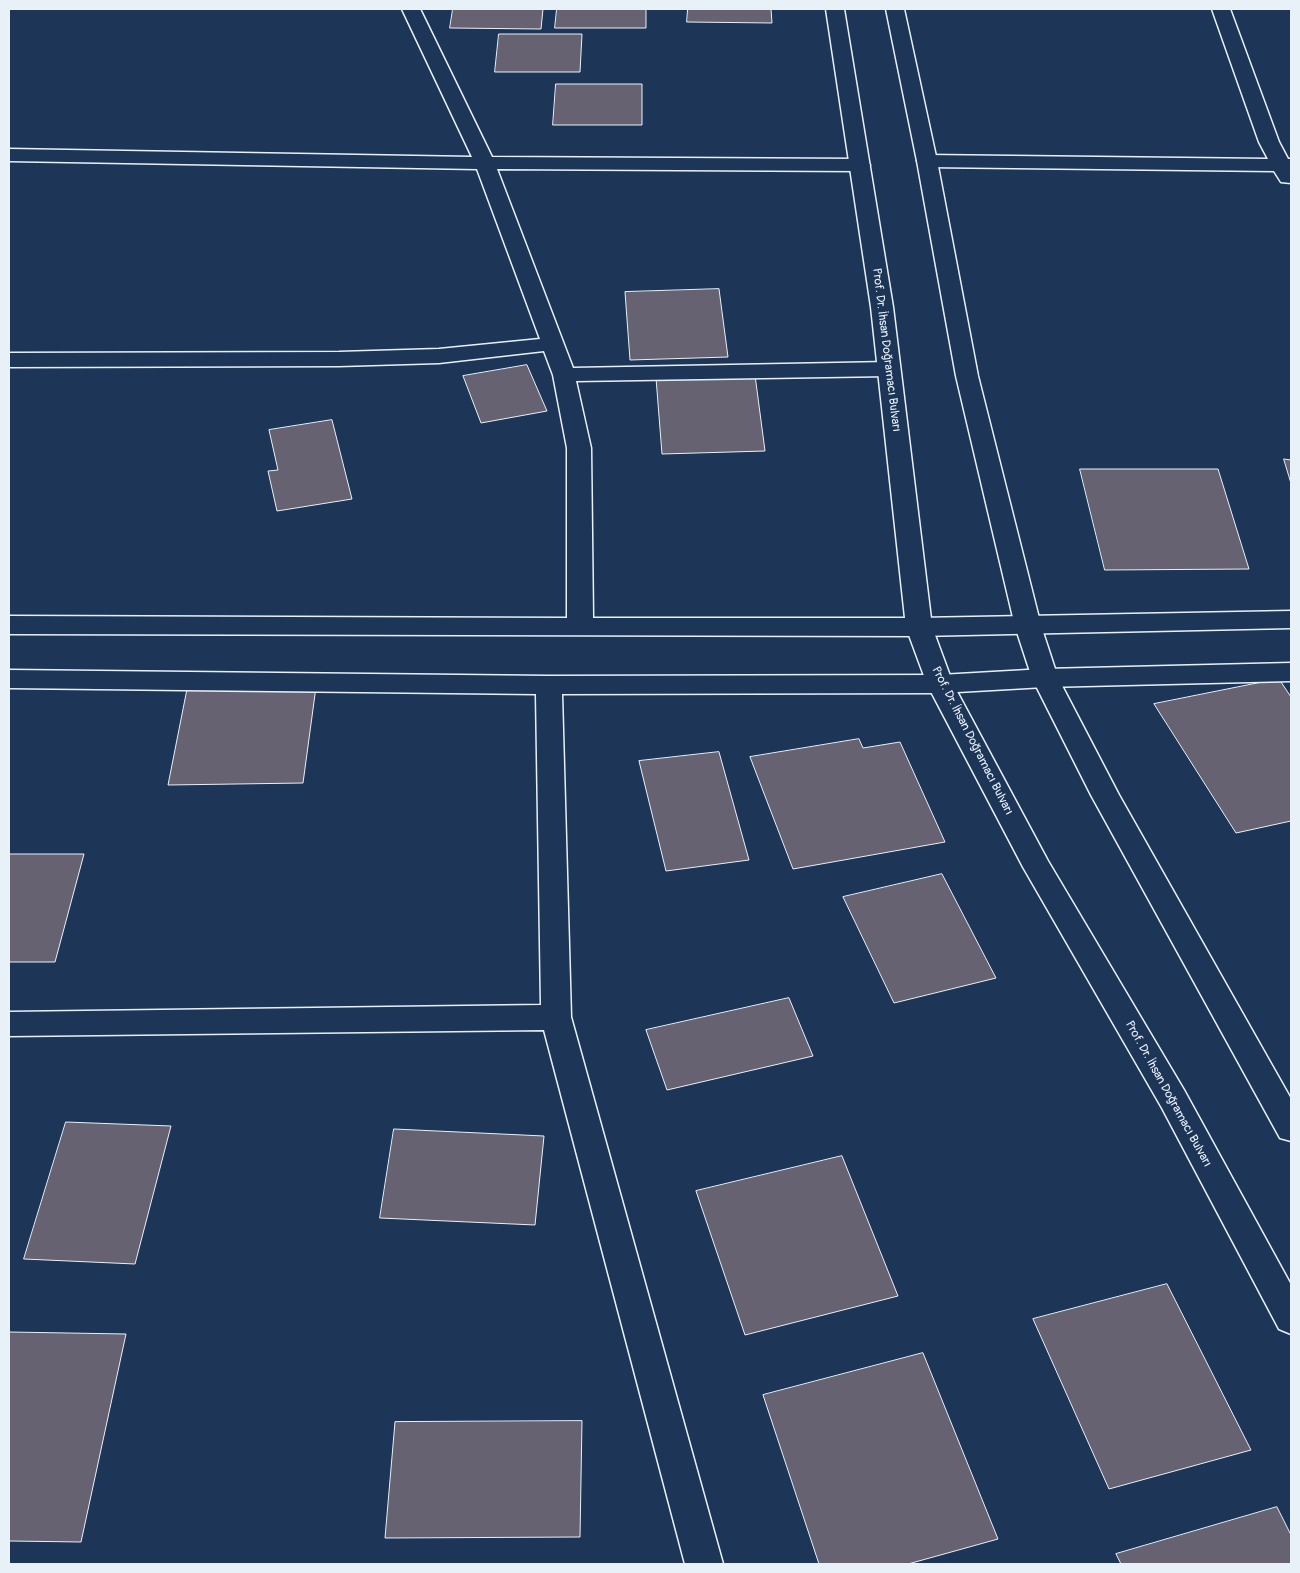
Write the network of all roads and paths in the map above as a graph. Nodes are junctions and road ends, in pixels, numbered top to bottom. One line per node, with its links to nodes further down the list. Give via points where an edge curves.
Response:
1 (411, 9): 7 (street)
2 (835, 9): 8 (street, Prof. Dr. İhsan Doğramacı Bulvarı)
3 (895, 9): 6 (street)
4 (1221, 9): 9 (street, via 1269,142)
5 (9, 155): 7 (street)
6 (927, 161): 9 (street); 17 (street, via 967,376)
7 (486, 163): 8 (street); 11 (street)
8 (860, 165): 13 (street, Prof. Dr. İhsan Doğramacı Bulvarı)
9 (1287, 165): 10 (street)
10 (1291, 184)
11 (551, 344): 12 (street, via 439,356 348,359); 14 (street)
12 (9, 360)
13 (889, 368): 14 (street); 19 (street, Prof. Dr. İhsan Doğramacı Bulvarı)
14 (564, 375): 18 (street, via 579,448)
15 (1291, 619): 17 (street)
16 (9, 625): 18 (street)
17 (1028, 626): 19 (street); 21 (street)
18 (580, 627): 19 (street)
19 (919, 627): 23 (street, Prof. Dr. İhsan Doğramacı Bulvarı)
20 (1291, 672): 21 (street)
21 (1044, 678): 23 (street); 27 (street, via 1215,996)
22 (9, 679): 24 (street)
23 (940, 684): 24 (street); 28 (street, Prof. Dr. İhsan Doğramacı Bulvarı, via 1037,867 1172,1099)
24 (549, 685): 25 (street)
25 (556, 1018): 26 (street); 29 (street)
26 (9, 1024)
27 (1291, 1128)
28 (1291, 1318)
29 (704, 1564)

